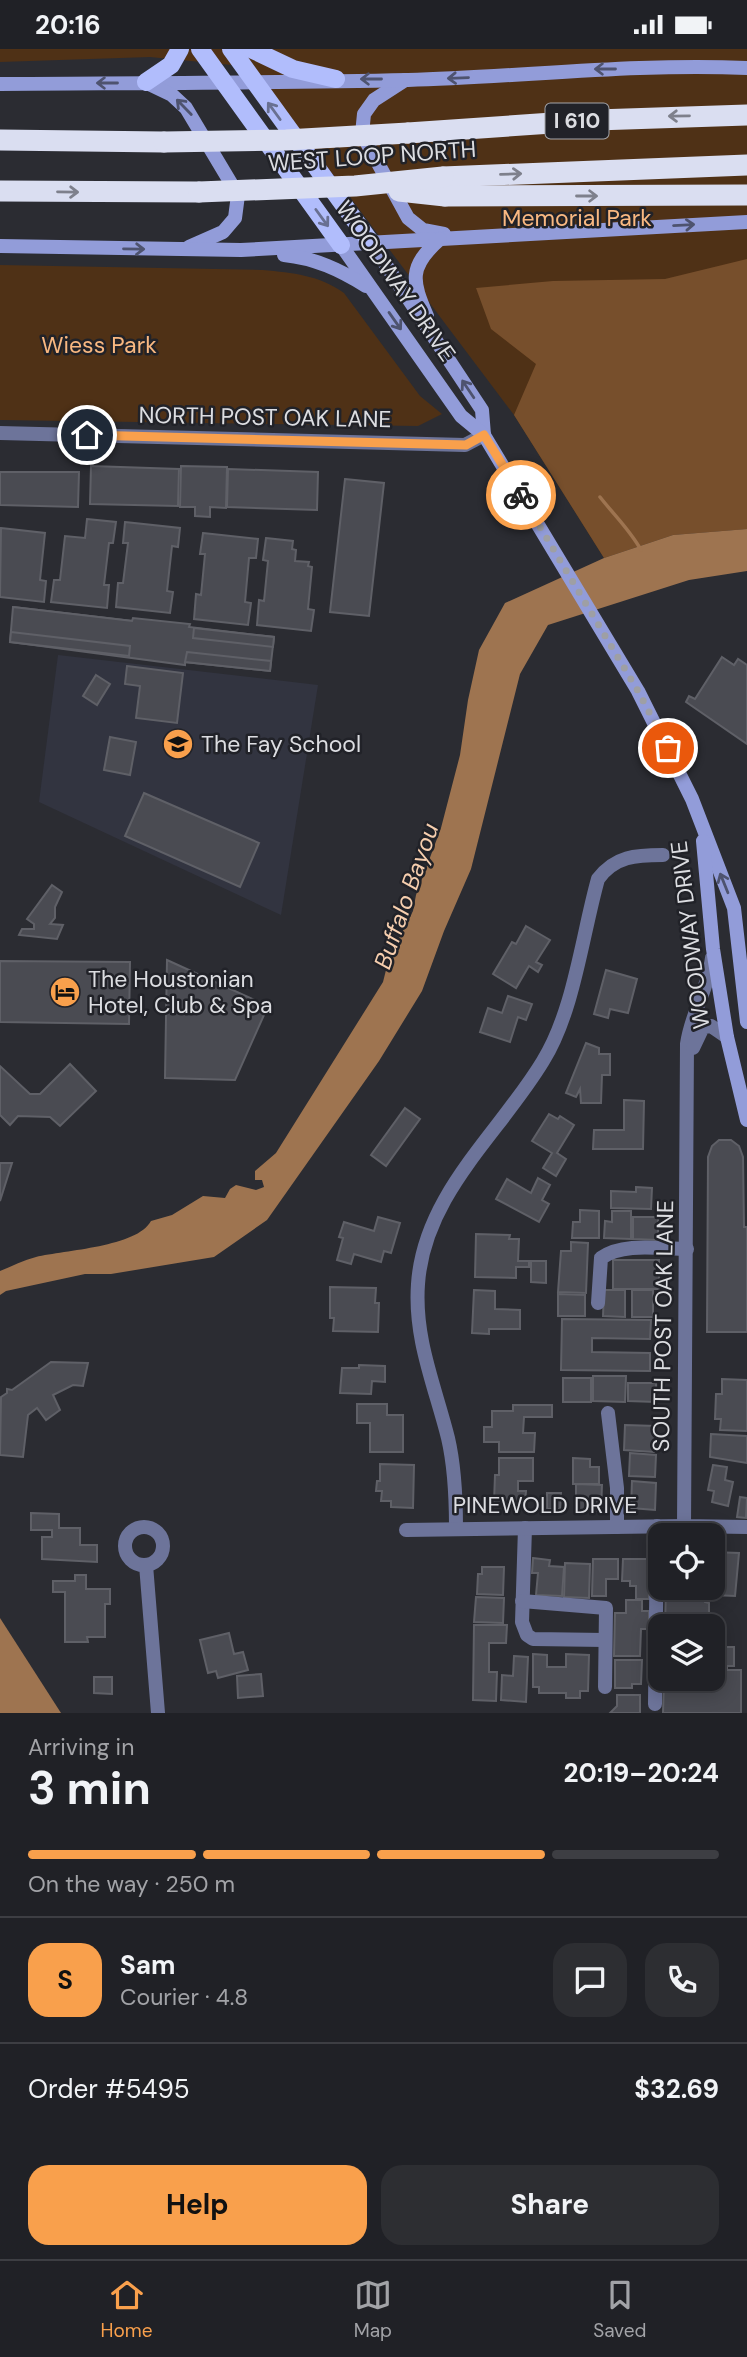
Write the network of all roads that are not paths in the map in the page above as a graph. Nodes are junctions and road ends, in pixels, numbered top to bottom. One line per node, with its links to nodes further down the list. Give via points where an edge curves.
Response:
1 (180, 49): 8 (main road, via 171,65)
2 (200, 49): 10 (main road, WOODWAY DRIVE)
3 (231, 49): 9 (main road, WOODWAY DRIVE)
4 (251, 49): 6 (main road, via 293,69)
5 (747, 68): 7 (main road, one-way to 7, via 592,69)
6 (336, 79): 7 (main road, one-way to 6); 9 (main road)
7 (406, 80): 19 (main road, via 374,100 363,114 362,134 408,218 423,230)
8 (146, 82): 10 (main road); 11 (main road, one-way to 11); 24 (main road, one-way to 8, via 223,232 235,218 238,195 186,107)
9 (252, 82): 10 (main road); 21 (main road, WOODWAY DRIVE, one-way to 9)
10 (224, 83): 22 (main road, WOODWAY DRIVE, one-way to 22)
11 (0, 84)
12 (747, 115): 13 (highway, WEST LOOP NORTH / I 610, one-way to 13, bridge, via 164,142)
13 (0, 140)
14 (747, 165): 15 (highway, WEST LOOP NORTH / I 610, one-way to 14)
15 (444, 187): 16 (highway, WEST LOOP NORTH, one-way to 15, bridge); 17 (highway, one-way to 17)
16 (0, 191)
17 (747, 195)
18 (747, 222): 19 (main road, one-way to 18)
19 (464, 237): 20 (main road)
20 (440, 239): 21 (main road); 27 (main road, via 415,274)
21 (372, 244): 22 (main road); 27 (main road, WOODWAY DRIVE)
22 (341, 245): 25 (main road); 26 (main road, WOODWAY DRIVE)
23 (0, 246): 24 (main road, one-way to 24)
24 (181, 250): 25 (main road)
25 (241, 250): 26 (main road, via 300,256 344,272)
26 (373, 290): 29 (main road, WOODWAY DRIVE, one-way to 29, via 461,416)
27 (440, 347): 29 (main road, WOODWAY DRIVE, one-way to 27, via 482,409)
28 (0, 433): 29 (street, NORTH POST OAK LANE, via 466,445)
29 (484, 435): 30 (main road, WOODWAY DRIVE, via 638,691)
30 (701, 826): 32 (main road, WOODWAY DRIVE); 33 (main road, WOODWAY DRIVE, one-way to 30, via 734,908)
31 (663, 855): 46 (street, via 623,858 598,879 562,1018 544,1060 441,1202 426,1241 418,1283 421,1346 453,1462)
32 (713, 949): 34 (main road, WOODWAY DRIVE); 35 (street, SOUTH POST OAK LANE, via 706,990 690,1027)
33 (747, 1023)
34 (727, 1037): 35 (street, SOUTH POST OAK LANE, via 711,1026 703,1027); 36 (main road, WOODWAY DRIVE)
35 (689, 1063): 38 (street, SOUTH POST OAK LANE)
36 (742, 1079): 37 (main road, WOODWAY DRIVE)
37 (747, 1120)
38 (687, 1249): 39 (street, via 609,1252 601,1258); 41 (street, SOUTH POST OAK LANE)
39 (597, 1303)
40 (608, 1413): 42 (street)
41 (684, 1523)
42 (617, 1527): 43 (street, PINEWOLD DRIVE); 47 (street, PINEWOLD DRIVE)
43 (648, 1527)
44 (725, 1527): 45 (street)
45 (747, 1527)
46 (456, 1528): 47 (street, PINEWOLD DRIVE); 48 (street, PINEWOLD DRIVE)
47 (525, 1528): 51 (street)
48 (406, 1530)
49 (146, 1565): 55 (street)
50 (656, 1600): 54 (street)
51 (522, 1601): 52 (street, via 524,1629 533,1639); 52 (street, via 606,1608)
52 (605, 1640): 53 (street)
53 (605, 1687)
54 (655, 1704)
55 (158, 1713)

